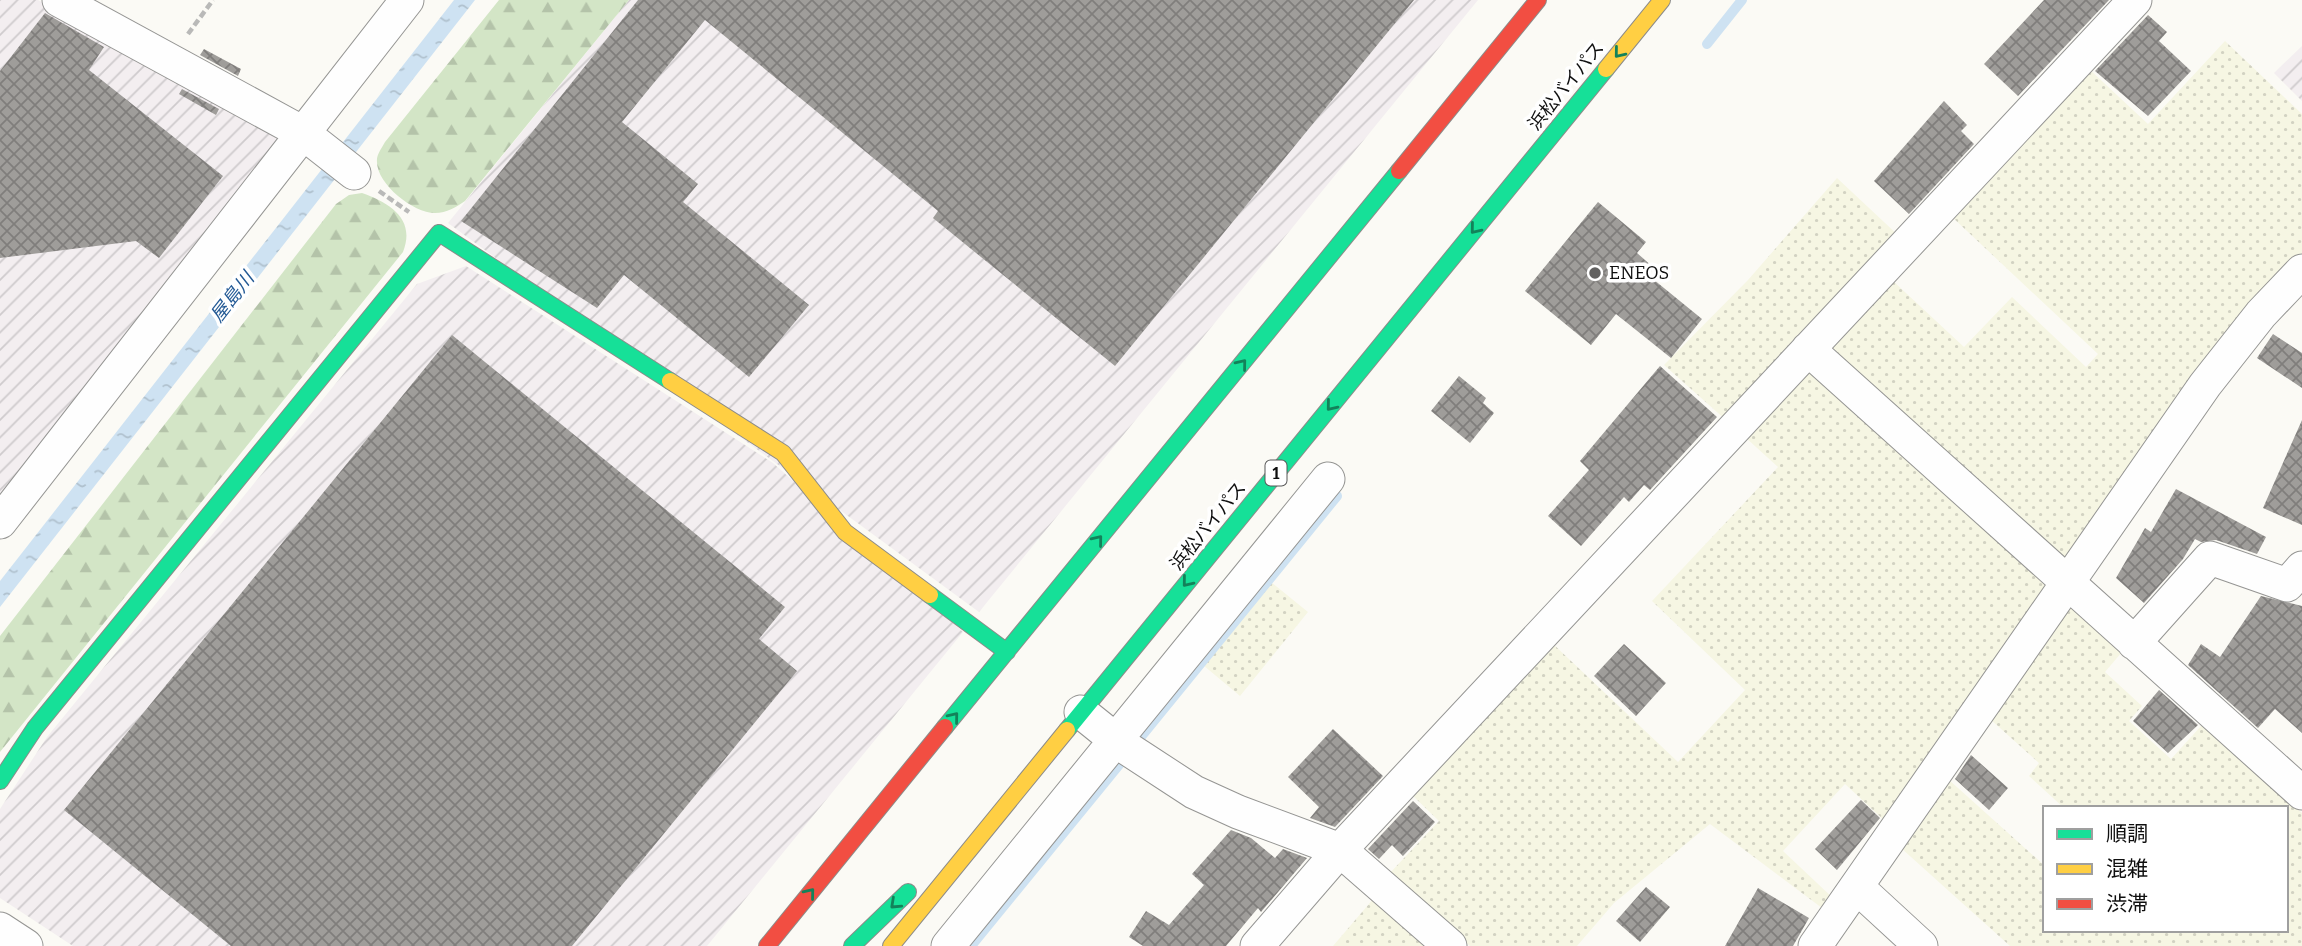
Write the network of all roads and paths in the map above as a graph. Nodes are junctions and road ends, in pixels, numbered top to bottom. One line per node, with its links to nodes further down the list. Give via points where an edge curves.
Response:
1 (59, 0): 6 (street)
2 (407, 0): 6 (street)
3 (1538, 0): 16 (main road, one-way to 3)
4 (1662, 0): 17 (main road, 浜松バイパス / 1, one-way to 17)
5 (2135, 0): 10 (street)
6 (311, 139): 7 (street); 12 (street)
7 (354, 173): 8 (path)
8 (439, 233): 16 (main road, via 783,453 845,532); 19 (main road, via 35,728)
9 (2302, 271): 14 (street, via 2232,349)
10 (1808, 349): 14 (street); 22 (street)
11 (1328, 480): 18 (street)
12 (0, 523)
13 (2302, 568): 15 (street, via 2287,585 2210,558)
14 (2068, 583): 15 (street); 23 (street)
15 (2134, 643): 21 (street)
16 (1007, 652): 26 (main road, one-way to 16)
17 (1081, 712): 18 (street); 20 (main road, 浜松バイパス / 1)
18 (1116, 740): 22 (street, via 1215,803); 29 (street)
19 (0, 781)
20 (1017, 791): 27 (main road, one-way to 27); 28 (main road, 浜松バイパス / 1)
21 (2302, 793)
22 (1340, 850): 30 (street); 31 (street)
23 (1858, 888): 32 (street); 33 (street)
24 (0, 929): 25 (street)
25 (26, 946)
26 (767, 946)
27 (852, 946)
28 (891, 946)
29 (947, 946)
30 (1257, 946)
31 (1450, 946)
32 (1815, 946)
33 (1921, 946)

